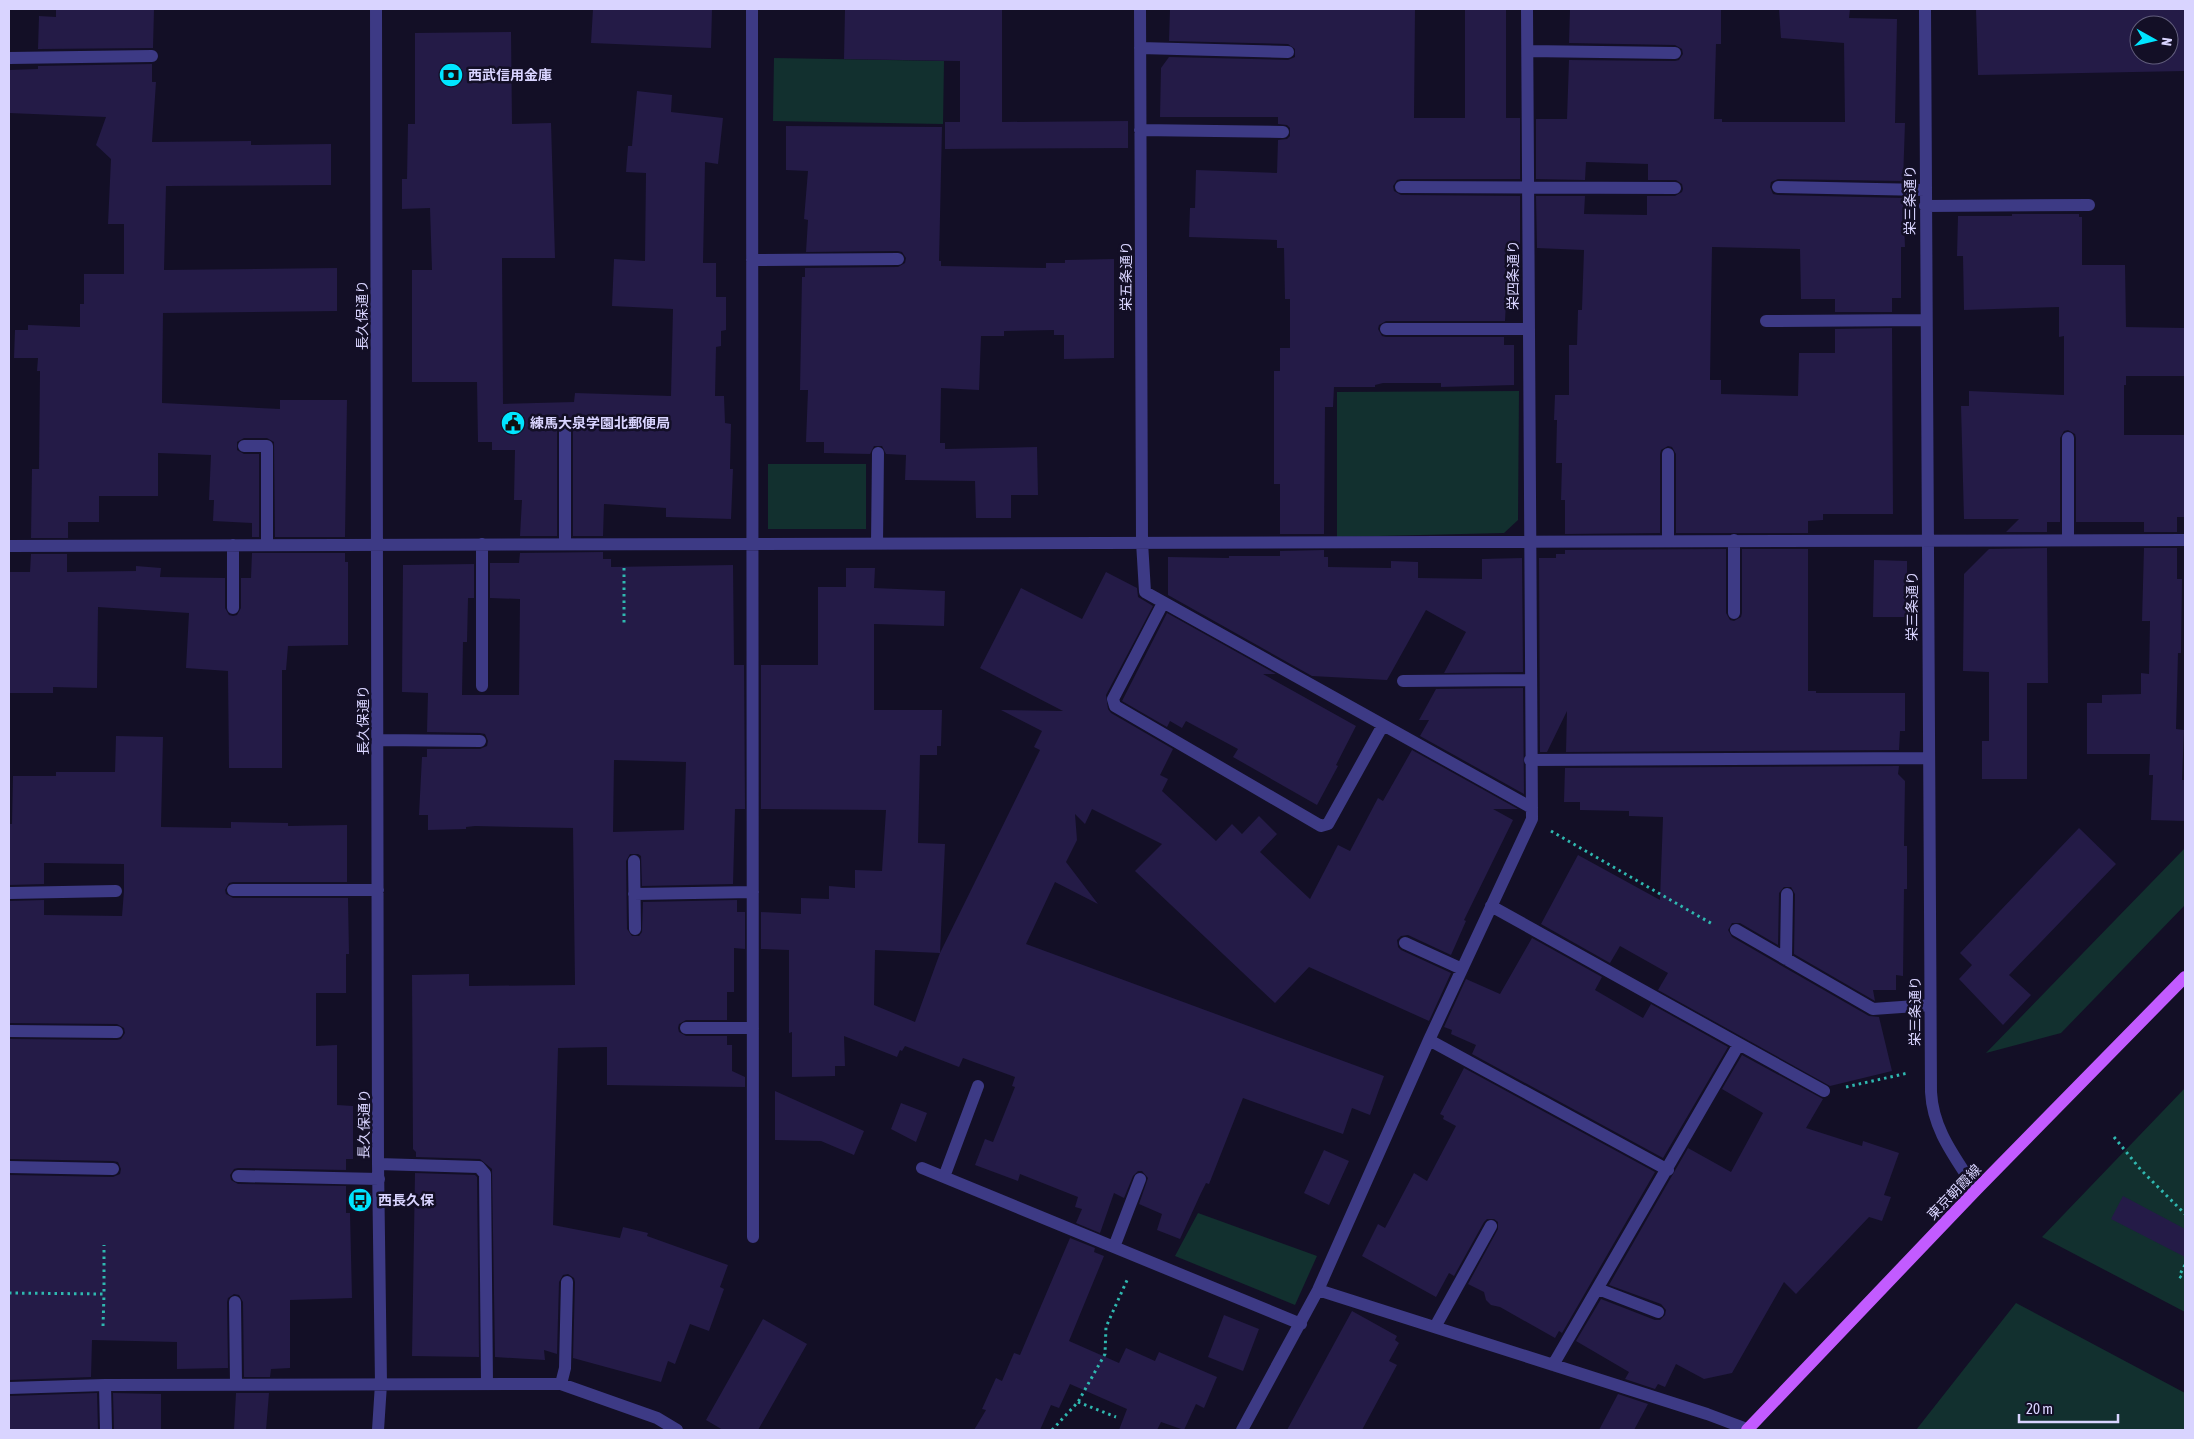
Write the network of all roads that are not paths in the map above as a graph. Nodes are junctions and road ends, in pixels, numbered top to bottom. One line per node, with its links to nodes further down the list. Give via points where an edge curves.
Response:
1 (376, 9): 39 (street, 長久保通り)
2 (752, 9): 22 (street)
3 (1140, 9): 6 (street, 栄五条通り)
4 (1527, 9): 7 (street, 栄四条通り)
5 (1925, 9): 18 (street, 栄三条通り)
6 (1140, 48): 8 (street); 12 (street, 栄五条通り)
7 (1528, 51): 9 (street); 15 (street, 栄四条通り)
8 (1288, 52)
9 (1675, 53)
10 (152, 56): 11 (street)
11 (9, 58)
12 (1140, 130): 13 (street); 38 (street, 栄五条通り)
13 (1283, 132)
14 (1400, 187): 15 (street)
15 (1528, 188): 16 (street); 26 (street, 栄四条通り)
16 (1675, 188)
17 (1778, 188): 18 (street)
18 (1925, 190): 20 (street, 栄三条通り)
19 (2089, 205): 20 (street)
20 (1925, 206): 23 (street, 栄三条通り)
21 (898, 259): 22 (street)
22 (752, 260): 42 (street)
23 (1926, 320): 24 (street); 33 (street, 栄三条通り)
24 (1766, 321)
25 (1386, 329): 26 (street)
26 (1529, 329): 36 (street, 栄四条通り)
27 (565, 430): 41 (street)
28 (2068, 438): 34 (street)
29 (244, 446): 45 (street, via 267,446)
30 (878, 453): 43 (street)
31 (1668, 454): 37 (street)
32 (1734, 540): 33 (street); 37 (street); 49 (street)
33 (1927, 540): 34 (street); 56 (street, 栄三条通り)
34 (2068, 540): 35 (street)
35 (2185, 540)
36 (1529, 541): 37 (street); 38 (street); 50 (street, 栄四条通り)
37 (1668, 541)
38 (1142, 542): 43 (street); 47 (street, 栄五条通り, via 1145,592)
39 (378, 544): 40 (street); 45 (street); 54 (street, 長久保通り)
40 (482, 544): 41 (street); 52 (street)
41 (564, 544): 42 (street)
42 (753, 544): 43 (street); 63 (street)
43 (877, 544)
44 (233, 545): 45 (street); 46 (street); 48 (street)
45 (267, 545)
46 (9, 546)
47 (1163, 603): 53 (street); 53 (street, via 1113,698 1115,706 1321,826 1328,824)
48 (233, 608)
49 (1734, 614)
50 (1530, 680): 51 (street); 57 (street, 栄四条通り)
51 (1404, 681)
52 (482, 686)
53 (1383, 725): 58 (street)
54 (378, 740): 55 (street); 61 (street, 長久保通り)
55 (480, 741)
56 (1929, 758): 57 (street); 74 (street, 栄三条通り)
57 (1530, 760): 58 (street, 栄四条通り)
58 (1532, 814): 67 (street)
59 (634, 861): 65 (street)
60 (233, 890): 61 (street)
61 (378, 890): 83 (street, 長久保通り)
62 (116, 891): 64 (street)
63 (753, 892): 65 (street); 76 (street)
64 (9, 893)
65 (634, 894): 68 (street)
66 (1787, 894): 71 (street)
67 (1491, 906): 72 (street); 80 (street)
68 (635, 929)
69 (1736, 930): 71 (street)
70 (1405, 943): 72 (street)
71 (1786, 959): 74 (street, via 1873,1009)
72 (1462, 969): 79 (street)
73 (2185, 977): 92 (main road, 東京朝霞線)
74 (1930, 1005): 92 (street, 栄三条通り, via 1933,1115 1943,1140)
75 (686, 1028): 76 (street)
76 (753, 1028): 94 (street)
77 (9, 1031): 78 (street)
78 (117, 1032)
79 (1429, 1040): 87 (street); 98 (street)
80 (1739, 1044): 82 (street); 87 (street)
81 (978, 1086): 89 (street)
82 (1824, 1092)
83 (378, 1164): 90 (street, 長久保通り); 106 (street, via 479,1167 485,1174)
84 (9, 1167): 86 (street)
85 (922, 1168): 89 (street)
86 (113, 1169)
87 (1668, 1170): 97 (street)
88 (238, 1176): 90 (street)
89 (944, 1177): 95 (street)
90 (379, 1178): 105 (street, 長久保通り)
91 (1140, 1179): 95 (street)
92 (1976, 1190): 114 (main road, 東京朝霞線)
93 (1490, 1226): 102 (street)
94 (753, 1237)
95 (1114, 1247): 101 (street)
96 (566, 1282): 107 (street, via 565,1368)
97 (1598, 1289): 100 (street); 103 (street)
98 (1318, 1290): 101 (street); 102 (street)
99 (236, 1302): 104 (street)
100 (1658, 1312)
101 (1301, 1324): 113 (street)
102 (1435, 1327): 103 (street)
103 (1553, 1365): 114 (street)
104 (236, 1384): 105 (street); 108 (street)
105 (381, 1384): 106 (street); 111 (street, 長久保通り)
106 (487, 1384): 107 (street)
107 (561, 1384): 112 (street, via 657,1418)
108 (105, 1385): 109 (street); 110 (street)
109 (9, 1388)
110 (106, 1430)
111 (378, 1430)
112 (677, 1430)
113 (1242, 1430)
114 (1747, 1430)

